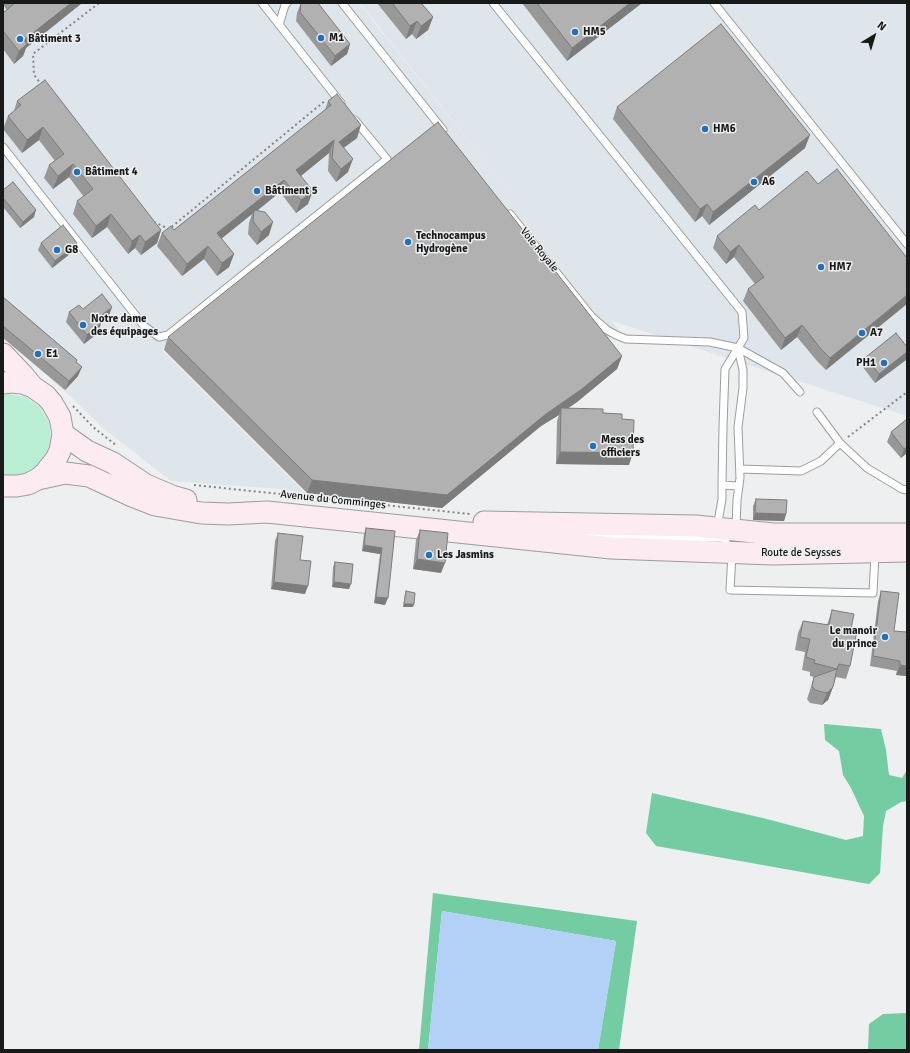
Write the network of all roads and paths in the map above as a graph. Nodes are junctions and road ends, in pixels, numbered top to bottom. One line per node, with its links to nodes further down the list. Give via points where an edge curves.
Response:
1 (99, 3): 8 (path, via 33,54 34,75)
2 (262, 3): 7 (lane)
3 (287, 3): 7 (lane)
4 (342, 3): 10 (lane)
5 (493, 3): 15 (lane, via 742,312 744,338)
6 (714, 3): 14 (lane)
7 (279, 25): 9 (lane)
8 (43, 87)
9 (334, 93): 11 (lane, via 387,159 168,335 159,337 144,326); 13 (path, via 169,229)
10 (450, 139)
11 (3, 147)
12 (504, 206): 15 (lane, Voie Royale, via 592,317 607,330 626,339 710,342)
13 (150, 221)
14 (907, 244)
15 (738, 348): 19 (lane, Voie Royale, via 783,373); 26 (lane, via 743,370 738,427); 29 (lane, via 725,369)
16 (3, 354): 18 (main road)
17 (3, 383): 18 (main road)
18 (33, 387): 23 (main road, via 52,403 60,417)
19 (800, 392)
20 (907, 392): 24 (path)
21 (73, 405): 25 (path)
22 (816, 412): 24 (lane)
23 (63, 434): 27 (main road, via 56,460); 41 (main road, Avenue du Comminges, via 146,485 200,504 273,503 449,521)
24 (840, 443): 26 (lane, via 820,462 801,471); 32 (lane, via 867,468)
25 (118, 447)
26 (740, 470): 31 (lane)
27 (38, 479): 30 (main road, Avenue du Comminges, via 28,484); 41 (main road, Avenue du Comminges, via 65,473 89,476 155,505 201,513 267,512 611,548)
28 (189, 485): 33 (path, Avenue du Comminges)
29 (722, 485): 31 (lane); 40 (lane, via 722,499)
30 (3, 486)
31 (738, 486): 40 (lane)
32 (907, 490)
33 (472, 514)
34 (480, 525): 35 (lane)
35 (518, 530)
36 (533, 532): 38 (lane)
37 (907, 534): 40 (main road, Route de Seysses, via 773,534)
38 (564, 535)
39 (579, 536): 41 (lane)
40 (731, 537): 41 (main road, Route de Seysses); 41 (main road, Route de Seysses); 43 (main road, Route de Seysses, via 773,554); 43 (lane, via 730,590 873,593)
41 (696, 538)
42 (907, 551): 43 (main road, Route de Seysses)
43 (875, 552)

